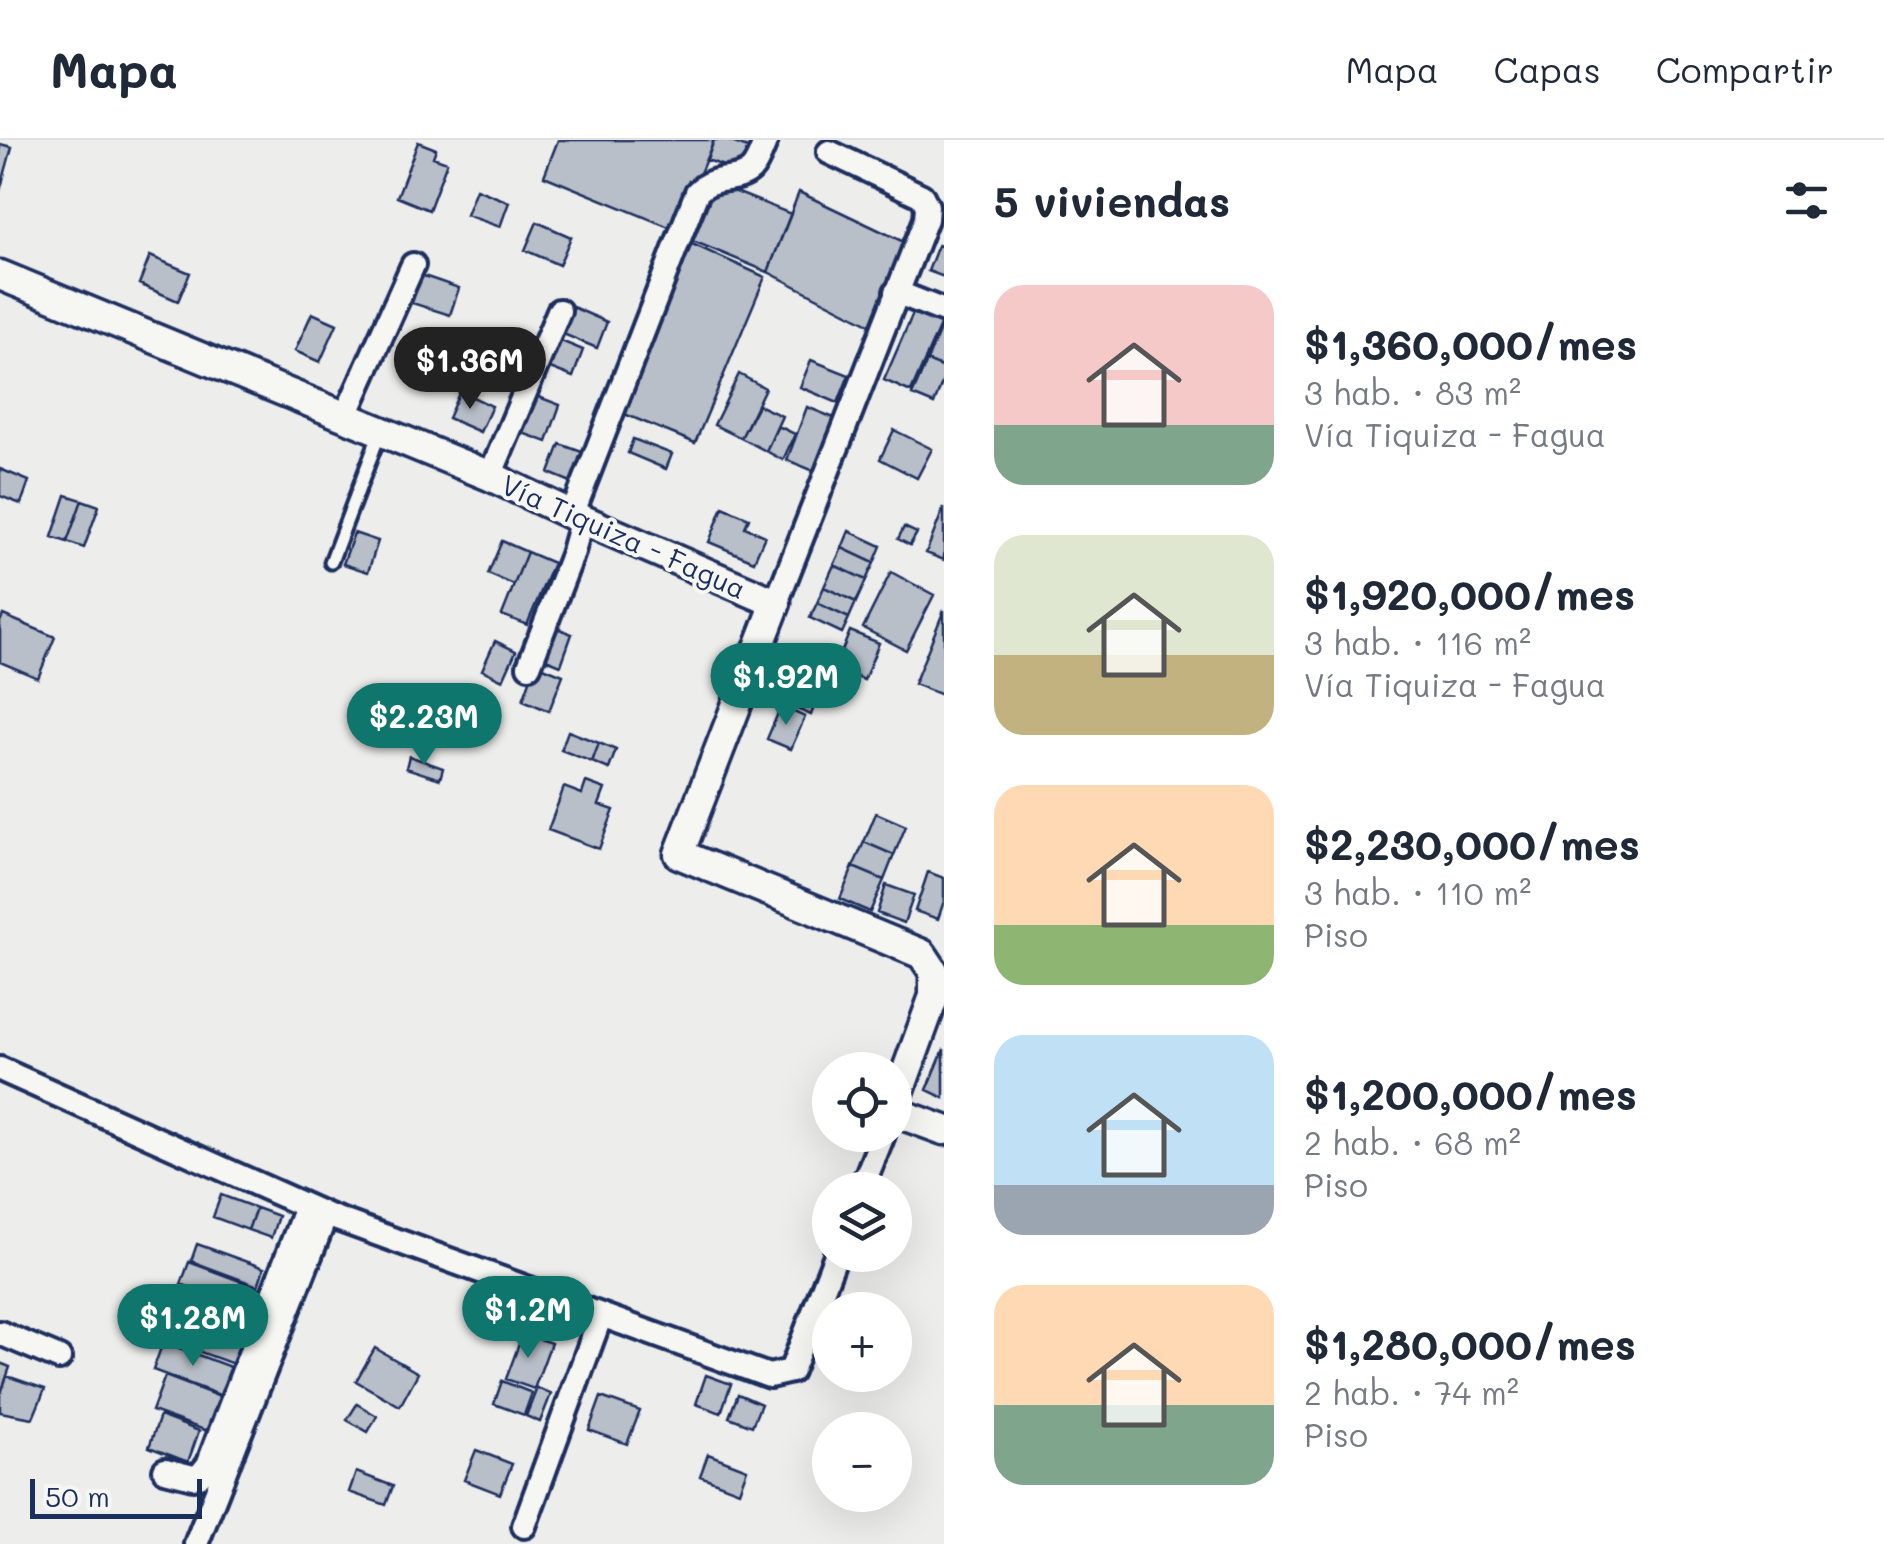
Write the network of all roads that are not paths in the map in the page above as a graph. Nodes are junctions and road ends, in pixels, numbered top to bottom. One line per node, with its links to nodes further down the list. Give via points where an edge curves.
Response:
1 (766, 140): 11 (street, via 752,170 707,182 697,192)
2 (829, 152): 5 (street, via 922,196 926,219)
3 (413, 265): 8 (street)
4 (0, 275): 8 (street, Vía Tiquiza - Fagua)
5 (896, 292): 7 (street); 13 (street)
6 (559, 311): 10 (street)
7 (944, 311)
8 (346, 416): 9 (street, Vía Tiquiza - Fagua)
9 (381, 430): 10 (street, Vía Tiquiza - Fagua); 12 (lane)
10 (490, 476): 11 (street, Vía Tiquiza - Fagua)
11 (577, 517): 13 (street, Vía Tiquiza - Fagua); 14 (street, via 572,555)
12 (331, 562)
13 (776, 603): 15 (street, Vía Tiquiza - Fagua, via 679,854 922,954 934,972 934,996)
14 (528, 666)
15 (912, 1056)
16 (0, 1070): 19 (street)
17 (912, 1118): 18 (street)
18 (944, 1130)
19 (316, 1211): 21 (street); 24 (street, via 208,1465 199,1476); 26 (street)
20 (829, 1272): 21 (street, via 791,1371 769,1376)
21 (602, 1315): 25 (street)
22 (0, 1334): 23 (street)
23 (59, 1358)
24 (164, 1470)
25 (524, 1526)
26 (196, 1544)

